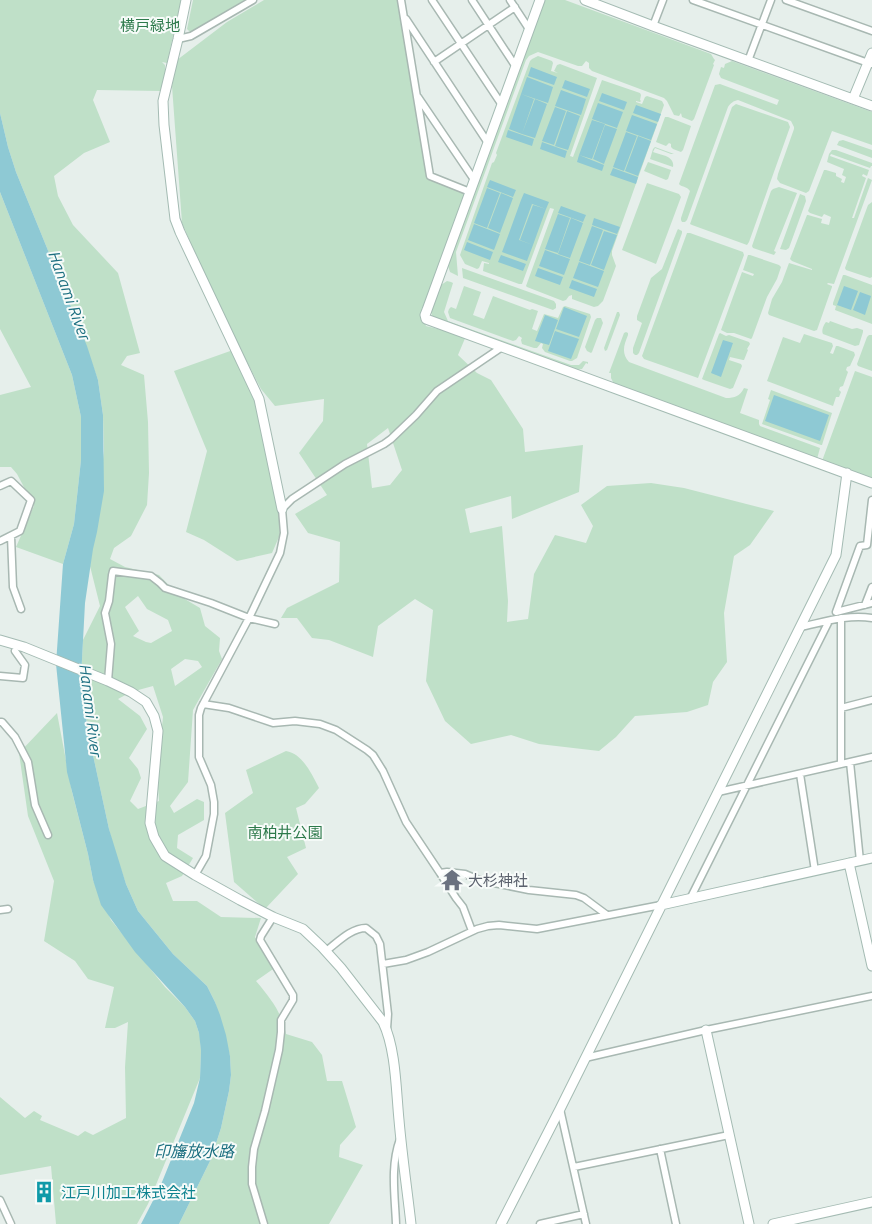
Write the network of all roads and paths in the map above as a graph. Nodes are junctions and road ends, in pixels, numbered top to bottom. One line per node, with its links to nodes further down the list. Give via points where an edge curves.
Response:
1 (186, 0): 20 (street)
2 (253, 0): 20 (street, via 191,36)
3 (401, 0): 14 (street)
4 (432, 0): 21 (street)
5 (472, 0): 15 (street)
6 (510, 0): 13 (street)
7 (540, 0): 18 (street)
8 (585, 0): 17 (street)
9 (663, 0): 17 (street)
10 (693, 0): 16 (street)
11 (771, 0): 16 (street)
12 (786, 0): 19 (street)
13 (515, 7): 15 (street); 18 (street)
14 (404, 16): 24 (street); 27 (street)
15 (489, 25): 21 (street); 26 (street)
16 (763, 25): 23 (street); 25 (street)
17 (653, 26): 23 (street)
18 (530, 29): 26 (street)
19 (872, 31)
20 (178, 39): 39 (street, via 164,101 175,219 259,400)
21 (461, 44): 24 (street); 29 (street)
22 (872, 53): 25 (street)
23 (748, 61): 28 (street)
24 (434, 62): 31 (street)
25 (870, 64): 28 (street)
26 (516, 67): 29 (street)
27 (416, 93): 32 (street); 33 (street, via 430,176)
28 (853, 99): 30 (street)
29 (502, 104): 31 (street)
30 (872, 106)
31 (488, 143): 32 (street)
32 (474, 181): 33 (street)
33 (470, 192): 34 (street, via 425,316 429,321)
34 (502, 347): 35 (street); 39 (street, via 437,391 392,439 345,464)
35 (847, 473): 36 (street); 50 (street, via 836,555)
36 (872, 482)
37 (0, 486): 40 (street, via 11,481 31,500 20,531)
38 (872, 500): 43 (street, via 867,545 860,546 836,612)
39 (282, 509): 45 (street, via 284,533 280,553)
40 (10, 536): 41 (street); 44 (street, via 13,587)
41 (0, 541)
42 (872, 587): 43 (street)
43 (869, 604)
44 (21, 609)
45 (249, 618): 49 (street); 54 (street, via 165,588 151,576 113,571 105,613 111,644); 56 (street)
46 (841, 618): 47 (street); 48 (street); 57 (street)
47 (872, 618)
48 (829, 621): 50 (street); 63 (street)
49 (275, 624)
50 (800, 627): 64 (street)
51 (0, 640): 54 (street)
52 (15, 651): 53 (street, via 25,665 23,678)
53 (0, 676)
54 (105, 680): 71 (street, via 146,702 154,716 158,731 150,814 154,837 165,856)
55 (872, 700): 57 (street)
56 (202, 704): 70 (street, via 228,708 273,723 320,724 367,750 380,765 406,822); 71 (street, via 199,757 210,785 214,814 206,856)
57 (841, 708): 61 (street)
58 (0, 722): 65 (street, via 14,737 28,762 35,805)
59 (872, 758): 60 (street)
60 (850, 762): 61 (street); 67 (street)
61 (841, 764): 62 (street)
62 (800, 774): 63 (street); 69 (street)
63 (746, 786): 64 (street); 72 (street)
64 (718, 792): 73 (street)
65 (48, 835)
66 (872, 858): 67 (street)
67 (860, 861): 68 (street)
68 (849, 863): 69 (street); 81 (street)
69 (815, 871): 72 (street)
70 (440, 872): 76 (street, via 465,874 530,890 576,895); 78 (street, via 463,907)
71 (195, 875): 77 (street)
72 (690, 899): 73 (street)
73 (661, 904): 76 (street); 85 (street)
74 (8, 909): 75 (street)
75 (0, 910)
76 (607, 915): 78 (street, via 537,929 499,925)
77 (273, 917): 79 (street, via 303,929); 96 (street, via 260,940 293,1000 281,1020 279,1050 254,1149 252,1184)
78 (472, 931): 80 (street, via 428,952)
79 (326, 951): 80 (street, via 352,932 366,928 380,944); 83 (street)
80 (383, 964): 83 (street)
81 (872, 966)
82 (872, 996): 84 (street)
83 (387, 1030): 88 (street, via 392,1048)
84 (706, 1030): 85 (street); 87 (street)
85 (585, 1058): 86 (street)
86 (560, 1109): 90 (street); 99 (street)
87 (729, 1134): 89 (street); 103 (street)
88 (400, 1136): 97 (street, via 395,1159); 98 (street)
89 (660, 1149): 90 (street); 102 (street)
90 (574, 1168): 94 (street)
91 (0, 1200): 93 (street)
92 (872, 1202): 104 (street)
93 (2, 1209): 95 (street)
94 (584, 1214): 100 (street); 101 (street)
95 (12, 1224)
96 (264, 1224)
97 (396, 1224)
98 (411, 1224)
99 (501, 1224)
100 (540, 1224)
101 (586, 1224)
102 (676, 1224)
103 (749, 1224)
104 (773, 1224)

